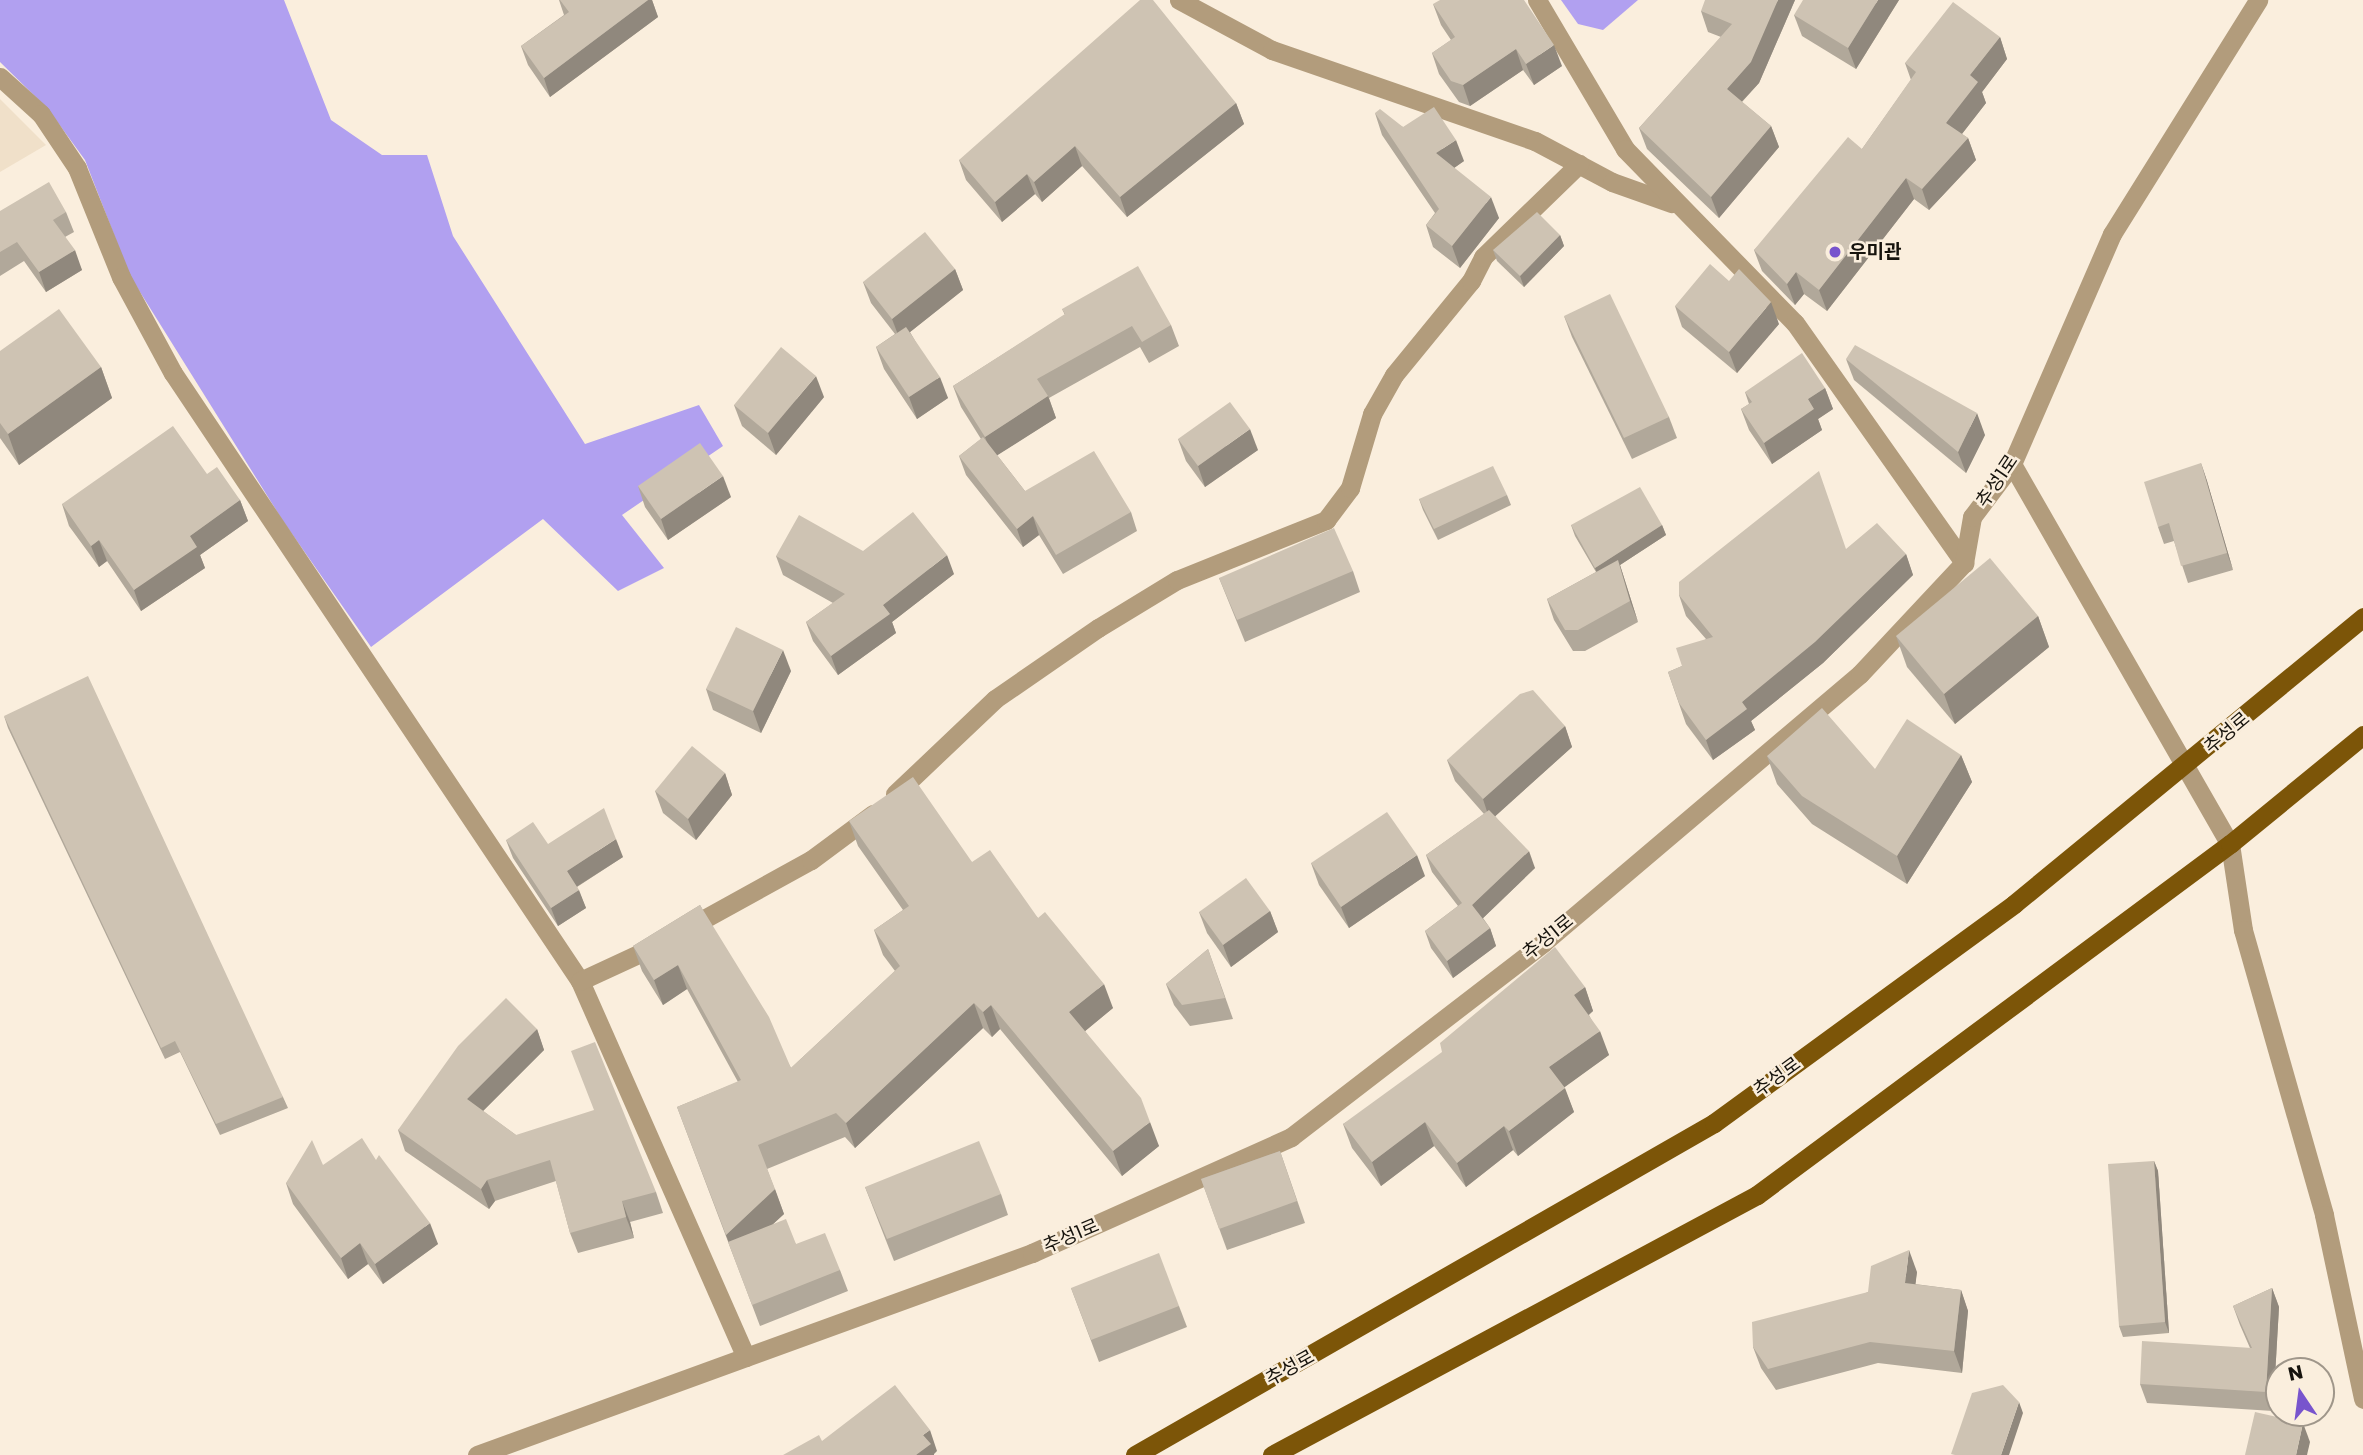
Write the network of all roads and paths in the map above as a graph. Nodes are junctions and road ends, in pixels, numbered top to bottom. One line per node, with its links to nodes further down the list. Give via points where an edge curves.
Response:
1 (1178, 0): 5 (street, via 1272,50 1535,141)
2 (1538, 0): 6 (street, via 1625,149)
3 (2258, 0): 7 (street, 추성1로, via 2112,234)
4 (0, 77): 13 (street, via 41,114 77,168 121,277 173,373)
5 (1579, 164): 6 (street); 13 (street, via 1483,257 1471,281 1394,375 1372,414 1350,488 1314,530 1177,580 1098,628 995,699 874,813 811,860)
6 (1677, 205): 8 (street, via 1795,323)
7 (2012, 464): 8 (street, 추성1로, via 1972,517); 11 (street)
8 (1964, 563): 14 (street, 추성1로, via 1839,692 1544,942 1291,1137 1032,1253)
9 (2363, 617): 11 (main road, 추성로)
10 (2363, 735): 12 (main road)
11 (2185, 769): 12 (street); 17 (main road, 추성로, via 2014,904 1714,1123)
12 (2230, 844): 15 (street, via 2243,930 2324,1215); 18 (main road, via 1756,1195)
13 (580, 981): 14 (street)
14 (746, 1357): 16 (street, 추성1로)
15 (2363, 1399)
16 (477, 1455)
17 (1135, 1455)
18 (1272, 1455)

